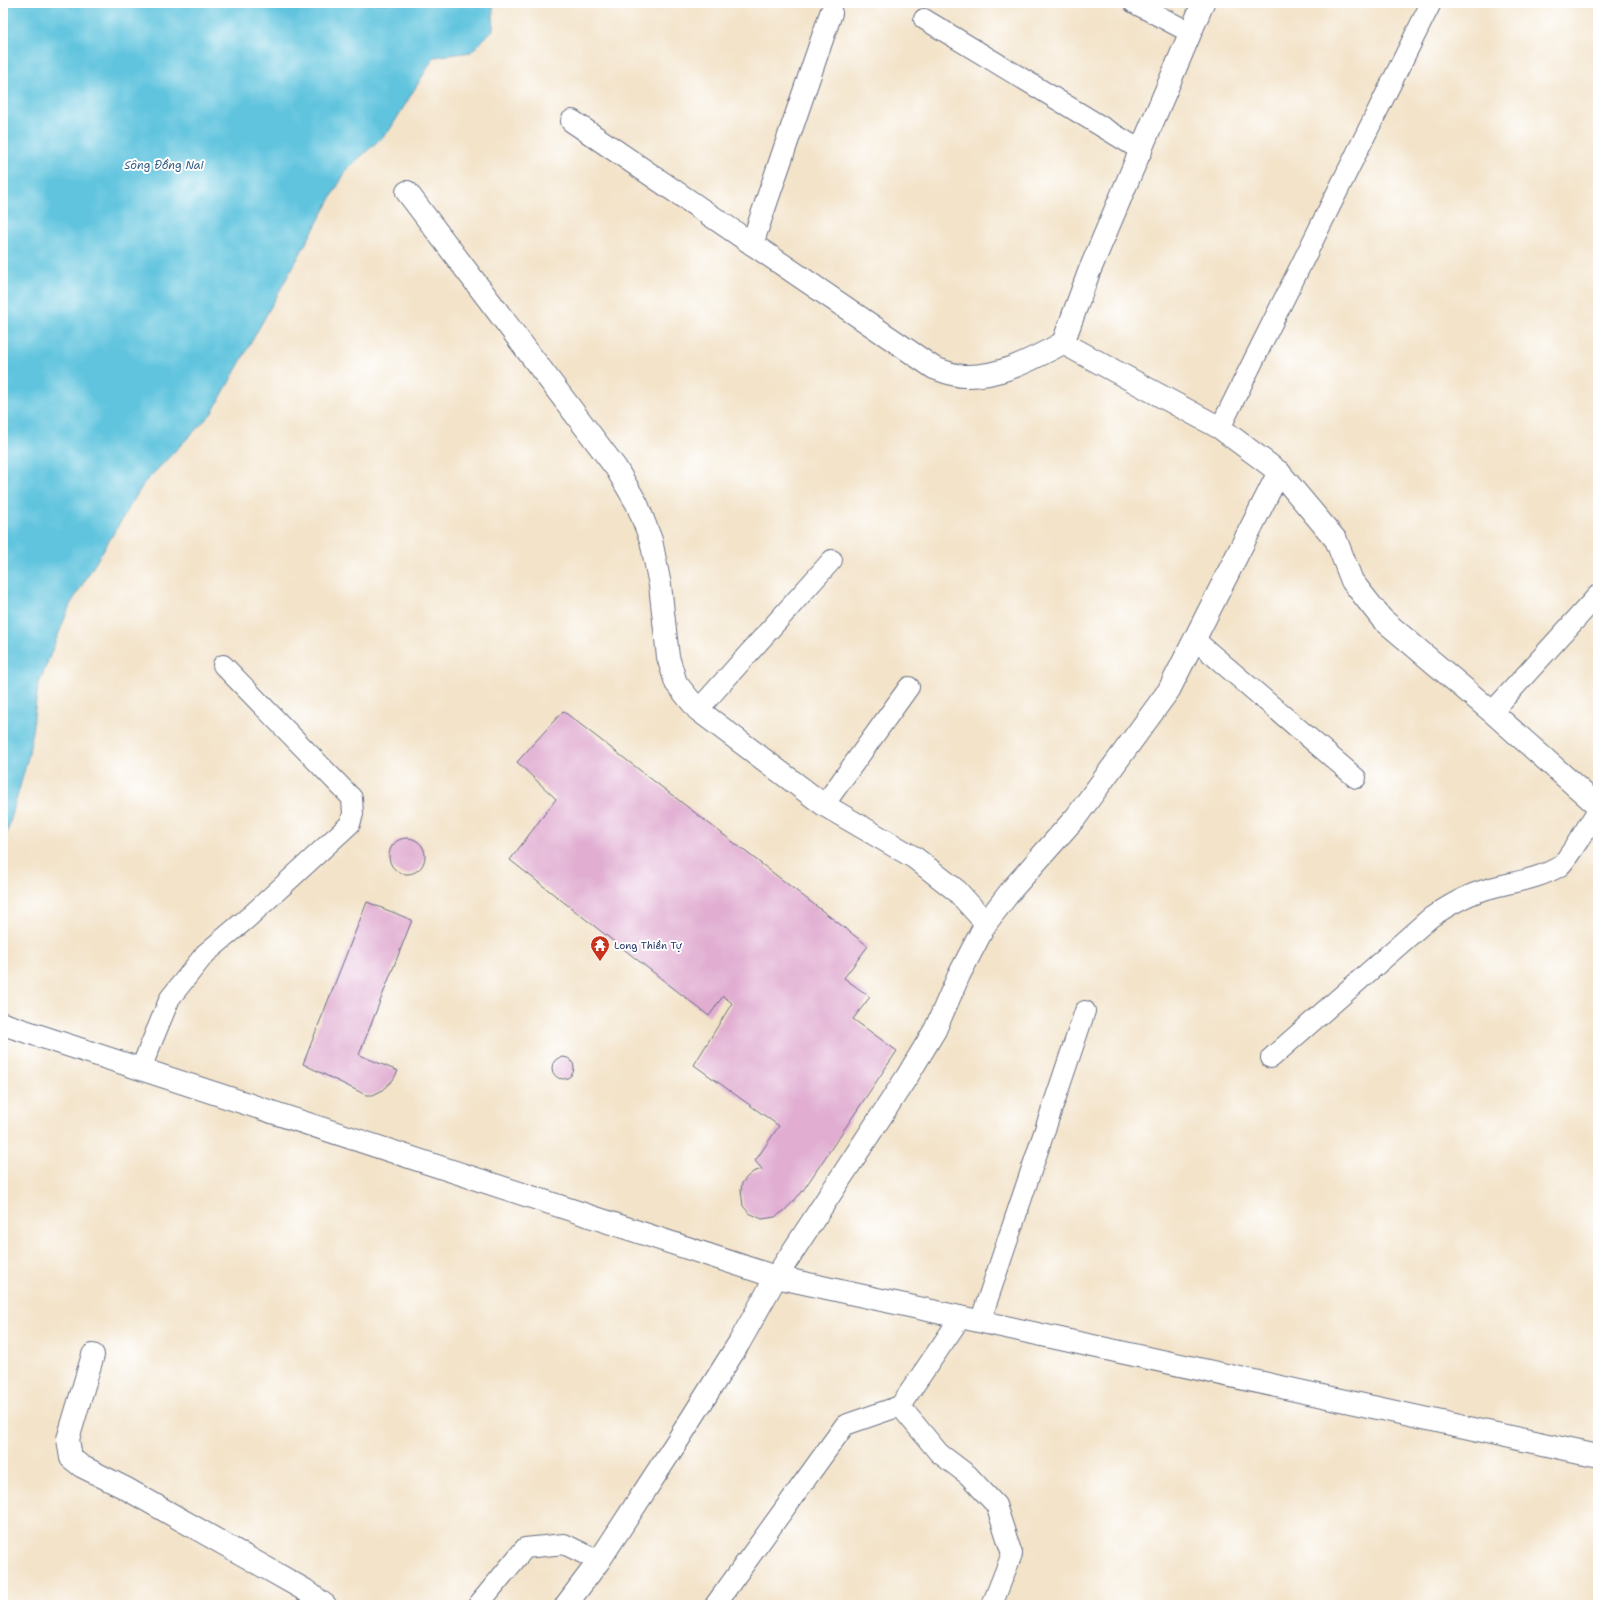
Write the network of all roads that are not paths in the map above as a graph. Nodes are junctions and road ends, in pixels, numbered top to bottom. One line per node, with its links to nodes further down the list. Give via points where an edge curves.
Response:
1 (1134, 3): 6 (lane)
2 (1203, 3): 6 (street)
3 (1431, 3): 12 (lane)
4 (831, 13): 10 (street)
5 (924, 19): 8 (lane)
6 (1191, 33): 8 (street)
7 (572, 121): 10 (street)
8 (1142, 150): 11 (street, via 1089,272)
9 (407, 192): 19 (street, via 616,468 637,504 651,540 660,586 668,657 676,684)
10 (752, 244): 11 (street, via 934,368 962,376 994,374 1025,363)
11 (1063, 343): 12 (street)
12 (1220, 428): 13 (street)
13 (1279, 472): 16 (street); 20 (street, via 1336,540 1352,581 1382,619)
14 (832, 560): 19 (lane)
15 (1598, 595): 20 (lane)
16 (1194, 639): 21 (lane); 25 (street, via 1169,690 1125,751 1076,817 1012,888)
17 (223, 665): 29 (lane, via 352,798 353,814 350,824 205,954 170,998)
18 (909, 687): 22 (lane)
19 (698, 710): 22 (street)
20 (1492, 712): 23 (street)
21 (1356, 778)
22 (824, 805): 25 (street, via 915,858 957,891)
23 (1598, 806)
24 (1598, 810): 28 (lane, via 1561,865 1509,885 1482,890 1456,901 1430,918)
25 (986, 923): 30 (street, via 935,1030)
26 (1085, 1011): 31 (lane)
27 (3, 1024): 29 (street)
28 (1271, 1058)
29 (141, 1068): 30 (street)
30 (776, 1277): 31 (street); 35 (street, via 740,1343)
31 (971, 1320): 33 (lane); 34 (street)
32 (93, 1354): 36 (street, via 68,1439 71,1458 81,1466 305,1590)
33 (900, 1406): 39 (lane, via 845,1425); 40 (lane, via 939,1453 968,1475 996,1505 1012,1554)
34 (1598, 1456)
35 (599, 1561): 37 (lane, via 564,1544 525,1548); 38 (street)
36 (325, 1605)
37 (478, 1605)
38 (566, 1605)
39 (715, 1605)
40 (992, 1605)

